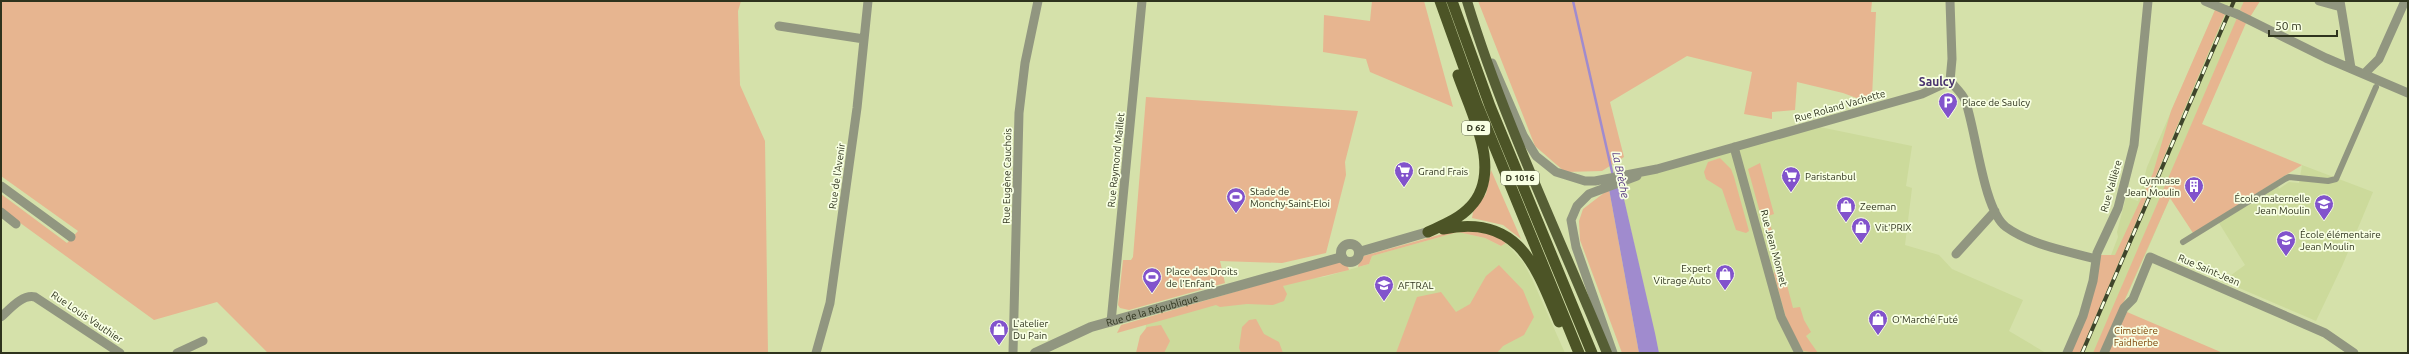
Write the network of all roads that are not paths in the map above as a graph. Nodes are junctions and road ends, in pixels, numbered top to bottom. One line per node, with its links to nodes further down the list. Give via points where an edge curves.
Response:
1 (868, 1): 15 (street, Rue de l'Avenir)
2 (1038, 1): 38 (street, Rue Eugène Cauchois, via 1025,67 1020,113)
3 (1142, 1): 33 (street, Rue Raymond Maillet)
4 (1439, 1): 27 (highway, D 62, via 1454,64 1482,148 1485,174 1479,194 1469,208 1458,217); 41 (highway, D 1016, via 1476,104)
5 (1452, 1): 42 (highway, D 1016, via 1490,106)
6 (1467, 1): 13 (main road)
7 (1950, 1): 18 (street)
8 (2148, 1): 31 (street, Rue Vallière, via 2134,145 2118,208)
9 (2205, 1): 16 (street, bridge)
10 (2319, 1): 12 (street)
11 (2405, 1): 17 (street, via 2380,59)
12 (2341, 4): 16 (street)
13 (1473, 21): 22 (street, via 1523,135 1536,156 1550,169 1568,178); 43 (main road, via 1515,133)
14 (779, 26): 15 (street)
15 (864, 39): 37 (street, Rue de l'Avenir, via 830,302)
16 (2351, 68): 17 (street)
17 (2364, 74): 20 (street)
18 (1950, 81): 21 (street, Rue Roland Vachette, via 1922,94); 24 (street, via 1965,100)
19 (2376, 87): 29 (street, via 2336,179 2328,182 2285,179)
20 (2408, 93)
21 (1734, 147): 22 (street, Rue Roland Vachette); 45 (street, Rue Jean Monnet, via 1781,317)
22 (1604, 184): 44 (street, via 1580,202 1574,211 1571,225 1576,247)
23 (1, 186): 28 (street)
24 (1995, 211): 30 (street); 31 (street, via 2005,226 2019,234)
25 (1, 212): 26 (street)
26 (16, 224)
27 (1428, 232): 33 (street, Rue de la République / D 62, via 1359,252 1355,245 1346,245 1342,257); 40 (highway, D 62, via 1476,225 1494,230 1516,244 1527,256 1539,277)
28 (71, 237)
29 (2183, 242)
30 (1956, 254)
31 (2096, 259): 46 (street, Rue Vallière, via 2083,316)
32 (1, 317): 35 (street, Rue Louis Vauthier, via 21,300 35,296)
33 (1111, 322): 39 (street, Rue de la République, via 1080,331)
34 (203, 341): 36 (street)
35 (120, 353)
36 (177, 353)
37 (816, 353)
38 (1013, 353)
39 (1035, 353)
40 (1572, 353)
41 (1579, 353)
42 (1592, 353)
43 (1607, 353)
44 (1613, 353)
45 (1799, 353)
46 (2067, 353)
47 (2104, 353): 48 (street, Rue Saint-Jean, via 2124,308 2133,299 2150,257 2326,333)
48 (2354, 353)

